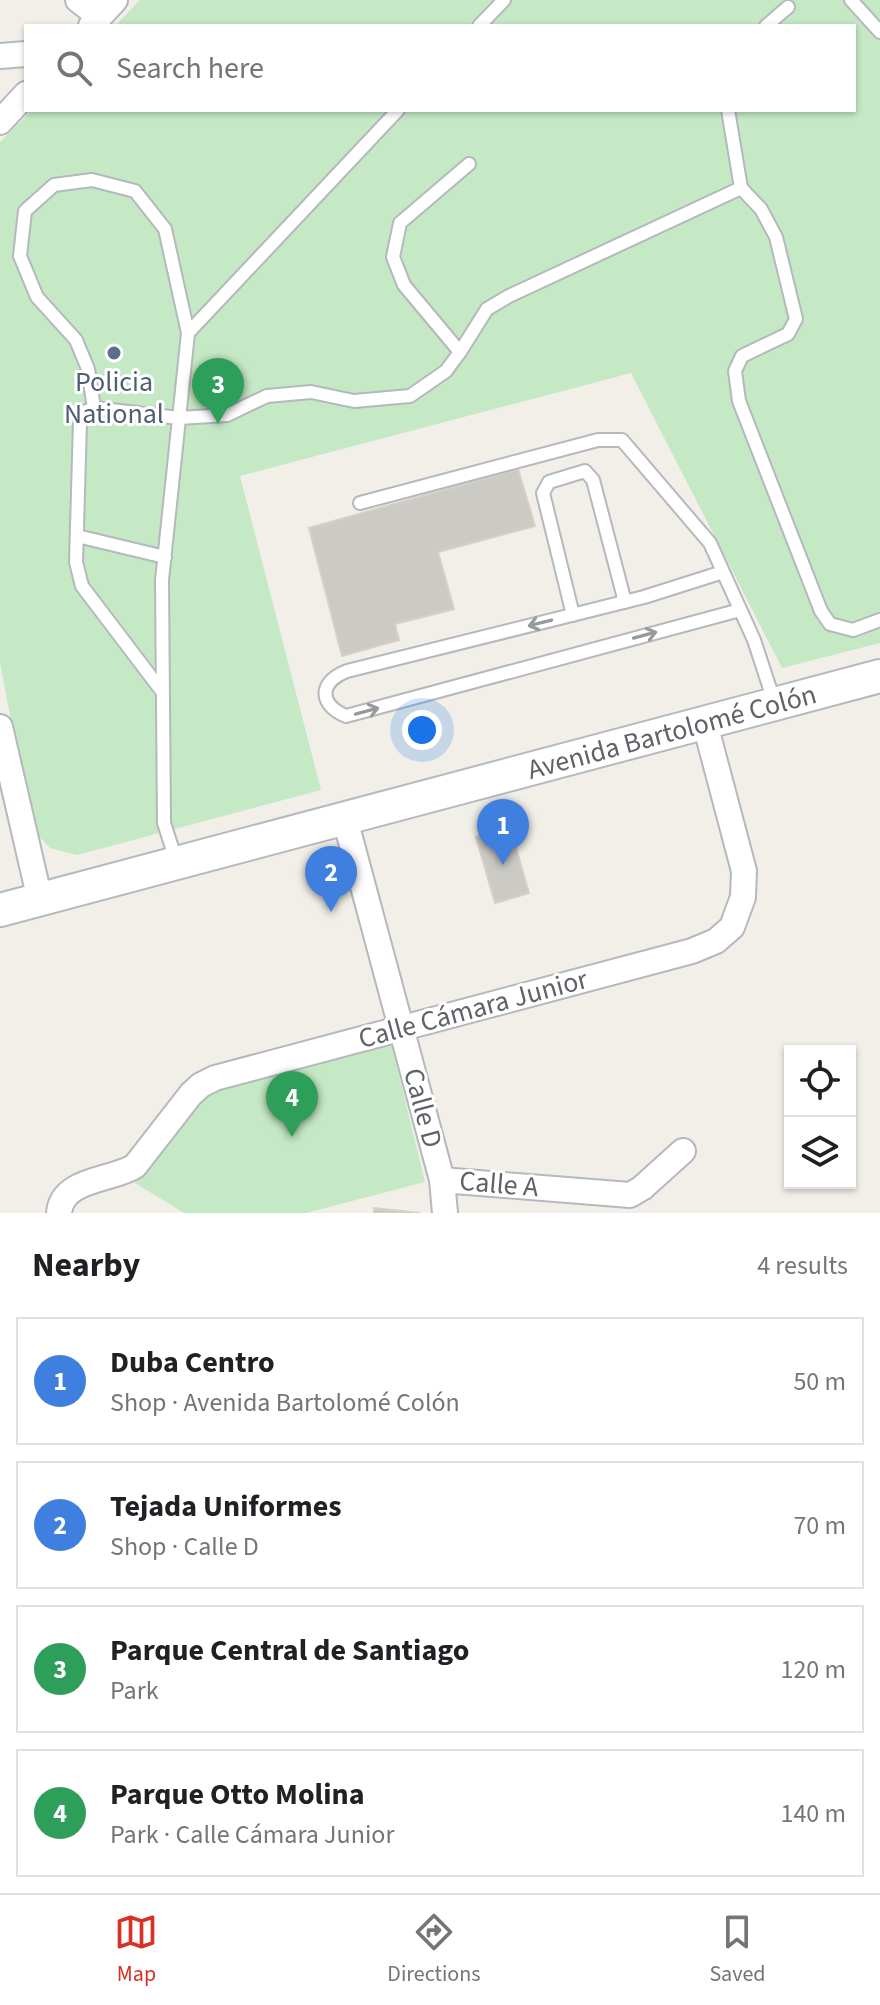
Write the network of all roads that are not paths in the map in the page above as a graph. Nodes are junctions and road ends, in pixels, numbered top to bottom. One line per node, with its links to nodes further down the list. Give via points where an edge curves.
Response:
1 (78, 0): 5 (street)
2 (504, 0): 6 (lane)
3 (851, 0): 8 (lane)
4 (788, 7): 7 (lane)
5 (102, 14)
6 (481, 24)
7 (768, 24)
8 (880, 32)
9 (24, 54): 10 (street)
10 (0, 56)
11 (24, 96): 14 (street)
12 (396, 112): 17 (lane)
13 (728, 112): 16 (lane)
14 (0, 122)
15 (469, 164): 18 (lane, via 400,223 393,257 404,285)
16 (741, 188): 18 (lane, via 509,296 487,309); 28 (lane, via 761,209 776,237 796,319 788,334 742,356 735,371 739,401 821,611 830,624 853,630)
17 (188, 333): 19 (lane, via 165,229 135,191 92,180 54,185 25,211 20,256 37,297 76,340 88,369); 20 (lane)
18 (460, 352): 20 (lane, via 446,371 410,396 354,401 311,392 267,396 227,415)
19 (94, 408): 20 (lane); 22 (lane, via 80,421)
20 (179, 418): 23 (lane)
21 (360, 503): 24 (lane, via 598,440 622,440 710,543)
22 (77, 536): 23 (lane); 30 (lane, via 82,586)
23 (165, 557): 30 (lane)
24 (723, 572): 25 (lane); 26 (lane)
25 (625, 602): 27 (lane); 27 (lane, via 593,480 585,471 549,482 543,493)
26 (740, 610): 27 (lane, one-way to 26, via 347,671 332,677 325,688 327,702 346,716); 31 (lane)
27 (573, 615)
28 (880, 620)
29 (880, 676): 31 (main road, Avenida Bartolomé Colón)
30 (161, 690): 35 (lane, via 164,823)
31 (775, 704): 32 (main road, Avenida Bartolomé Colón)
32 (705, 724): 34 (main road, Avenida Bartolomé Colón); 38 (street, Calle Cámara Junior, via 744,871 743,897 732,927 692,951)
33 (0, 727): 36 (street)
34 (345, 819): 35 (main road, Avenida Bartolomé Colón); 38 (street, Calle D)
35 (177, 863): 36 (main road, Avenida Bartolomé Colón)
36 (40, 900): 37 (main road, Avenida Bartolomé Colón)
37 (0, 910)
38 (401, 1028): 40 (street, Calle D); 41 (street, Calle Cámara Junior, via 201,1085 135,1166 77,1186)
39 (683, 1151): 40 (street, Calle A, via 630,1195)
40 (442, 1180): 42 (street, Calle D)
41 (59, 1213)
42 (445, 1213)

